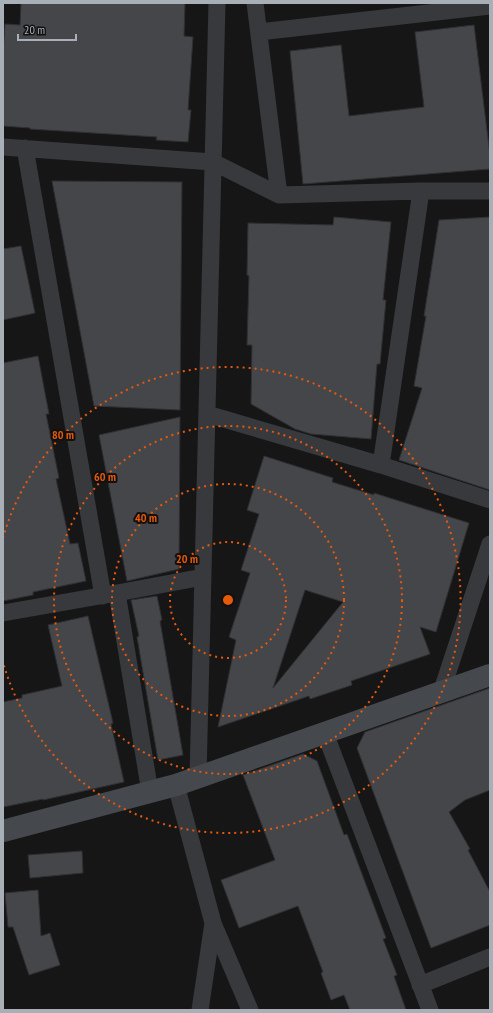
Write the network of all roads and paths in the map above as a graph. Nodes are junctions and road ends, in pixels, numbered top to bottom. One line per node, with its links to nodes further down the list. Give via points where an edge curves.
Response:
1 (217, 3): 7 (street)
2 (255, 3): 4 (street)
3 (490, 6): 4 (street)
4 (259, 32): 10 (street)
5 (3, 147): 6 (street)
6 (25, 148): 7 (street); 16 (street)
7 (213, 162): 10 (street); 11 (street)
8 (421, 191): 9 (street); 10 (street); 12 (street)
9 (490, 191)
10 (279, 195)
11 (207, 414): 12 (street); 15 (street)
12 (380, 465): 13 (street)
13 (490, 500)
14 (490, 544): 19 (street)
15 (202, 577): 16 (street); 21 (street)
16 (110, 595): 17 (street); 23 (street)
17 (3, 613)
18 (490, 675): 19 (street)
19 (441, 692): 20 (street)
20 (325, 733): 21 (street); 27 (street)
21 (198, 777): 22 (street)
22 (176, 785): 23 (street); 25 (street)
23 (150, 792): 24 (street)
24 (3, 831)
25 (213, 923): 28 (street); 29 (street)
26 (490, 958): 27 (street)
27 (420, 985): 30 (street)
28 (200, 1010)
29 (250, 1010)
30 (430, 1010)

